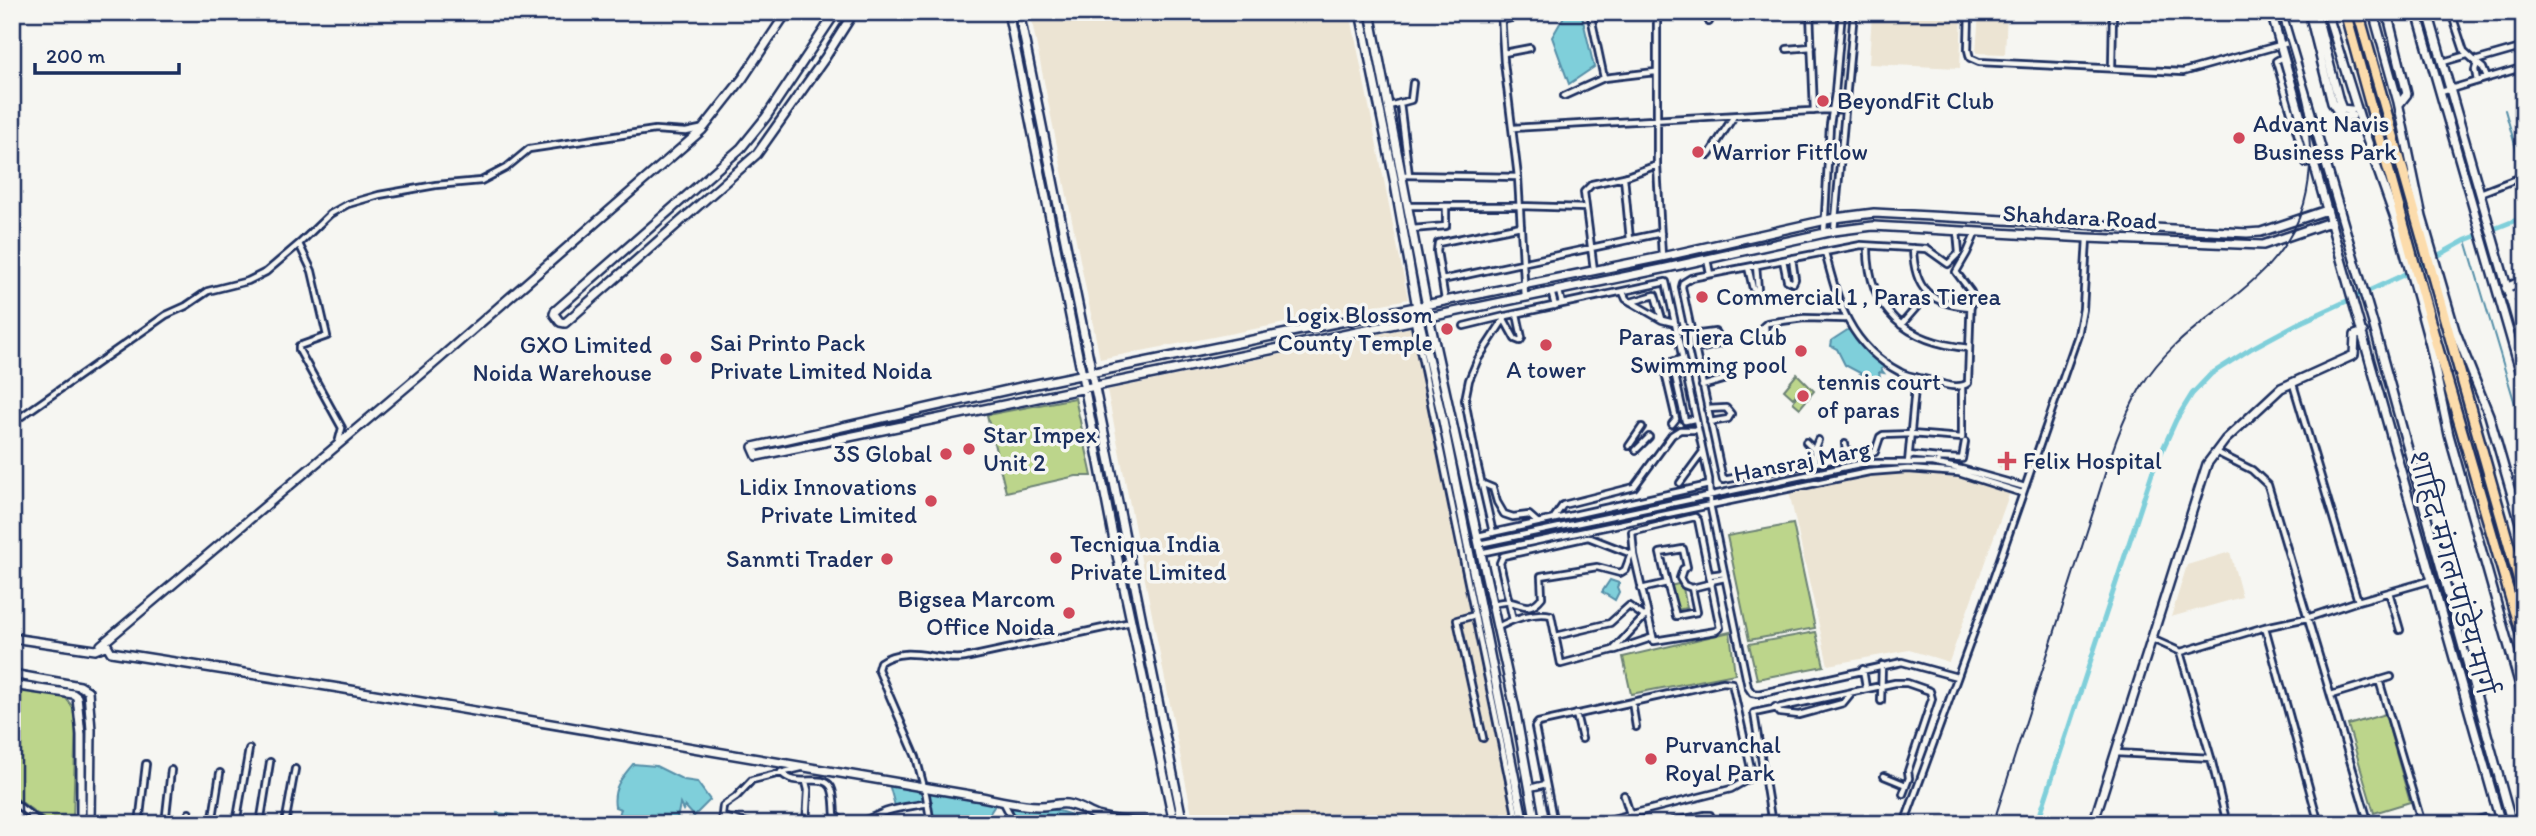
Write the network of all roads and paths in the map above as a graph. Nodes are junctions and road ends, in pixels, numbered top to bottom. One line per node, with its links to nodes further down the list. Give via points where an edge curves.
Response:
1 (787, 12): 60 (street)
2 (836, 12): 3 (street, via 751,137 555,311 557,319 565,323 757,154)
3 (854, 12)
4 (1008, 12): 145 (street)
5 (1019, 12): 145 (street)
6 (1360, 12): 123 (street)
7 (1370, 12): 54 (street)
8 (1501, 12): 30 (street)
9 (1538, 12): 30 (street)
10 (1590, 12): 46 (street)
11 (1657, 12): 45 (street)
12 (1706, 12): 31 (street)
13 (1810, 12): 34 (street)
14 (1842, 12): 56 (street)
15 (1854, 12): 55 (street)
16 (1969, 12): 43 (street, via 1968,50 1970,58 1979,62)
17 (2113, 12): 43 (street)
18 (2271, 12): 33 (street, शाहिद मंगल पांडेय मार्ग)
19 (2281, 12): 32 (street)
20 (2309, 12): 21 (street, via 2332,103 2342,117 2352,113 2342,109 2339,101)
21 (2316, 12)
22 (2327, 12): 81 (street, via 2364,131)
23 (2345, 12): 81 (highway)
24 (2358, 12): 76 (highway)
25 (2376, 12): 26 (street, via 2400,100 2404,101 2407,94); 76 (street)
26 (2387, 12)
27 (2417, 12): 51 (street)
28 (2428, 12): 41 (street)
29 (2451, 12): 39 (street)
30 (1503, 20): 38 (street)
31 (1709, 22)
32 (2291, 42): 33 (street); 153 (street)
33 (2280, 45): 40 (street, शाहिद मंगल पांडेय मार्ग); 43 (street, via 2183,72)
34 (1812, 47): 37 (street); 57 (street)
35 (2524, 47): 42 (street)
36 (1530, 48): 38 (street)
37 (1787, 49)
38 (1504, 53): 61 (street)
39 (2467, 55): 41 (street); 42 (street)
40 (2284, 57): 63 (street, via 2276,61); 74 (street, शाहिद मंगल पांडेय मार्ग)
41 (2442, 62): 50 (street)
42 (2476, 62): 47 (street); 48 (street)
43 (2112, 67)
44 (2524, 67): 47 (street)
45 (1655, 72): 46 (street); 59 (street)
46 (1604, 78): 52 (street)
47 (2487, 78): 48 (street)
48 (2477, 81): 50 (street)
49 (1413, 83): 53 (street, via 1411,100)
50 (2449, 89): 51 (street); 69 (street)
51 (2440, 92): 148 (street)
52 (1564, 96)
53 (1400, 103): 54 (street); 65 (street)
54 (1388, 106): 65 (street)
55 (1844, 109): 56 (street); 75 (street)
56 (1833, 110): 57 (street); 77 (street)
57 (1814, 111): 58 (street)
58 (1735, 115): 59 (street); 62 (street)
59 (1656, 119): 61 (street); 64 (street)
60 (709, 123): 91 (street, via 690,132 655,130 529,149 481,181 436,185 348,204 330,214); 168 (street)
61 (1513, 128): 67 (street)
62 (1709, 155)
63 (2306, 163)
64 (1657, 165): 68 (street); 86 (street)
65 (1405, 175): 67 (street); 70 (street)
66 (2524, 176): 69 (street)
67 (1518, 177): 72 (street)
68 (1624, 177): 73 (street, via 1587,187); 90 (street)
69 (2480, 195): 111 (street)
70 (1408, 206): 71 (street); 82 (street)
71 (1446, 206): 72 (street); 82 (street, via 1446,226)
72 (1520, 206): 73 (street); 80 (street)
73 (1586, 208): 93 (street)
74 (2328, 210): 78 (street, शाहिद मंगल पांडेय मार्ग); 79 (street, Shahdara Road, via 2247,233)
75 (1835, 218): 77 (street, Shahdara Road); 79 (street, Shahdara Road, via 1874,213); 84 (street)
76 (2419, 219): 118 (highway)
77 (1825, 220): 87 (street); 96 (street, Shahdara Road)
78 (2330, 222): 89 (street, Shahdara Road, via 2263,245); 137 (street, शाहिद मंगल पांडेय मार्ग)
79 (2077, 223): 88 (street)
80 (1521, 226): 100 (street); 108 (street, via 1438,243)
81 (2401, 226): 126 (highway)
82 (1412, 229): 121 (street)
83 (1956, 230): 84 (street, Shahdara Road, via 1873,226); 85 (street, Shahdara Road); 101 (street, via 1959,253)
84 (1834, 231): 87 (street, Shahdara Road)
85 (1976, 231): 88 (street, Shahdara Road); 106 (street)
86 (1661, 233): 90 (street); 96 (street)
87 (1824, 233): 97 (street, Shahdara Road)
88 (2077, 238): 89 (street, Shahdara Road)
89 (2087, 238): 186 (street, via 2079,331)
90 (1630, 240): 93 (street)
91 (299, 244): 157 (street, via 256,278 208,291 161,318); 168 (street, via 312,271 327,336 303,343 299,350 342,428)
92 (1868, 246): 94 (street); 95 (street); 136 (street, via 1875,290)
93 (1591, 248): 100 (street); 104 (street)
94 (1913, 248): 101 (street, via 1930,250); 115 (street, via 1917,279)
95 (1825, 252): 98 (street); 132 (street)
96 (1662, 256): 104 (street, Shahdara Road)
97 (1710, 258): 105 (street); 107 (street); 112 (street, Shahdara Road)
98 (1792, 258): 99 (street); 99 (street, via 1793,283 1787,281)
99 (1783, 260): 102 (street)
100 (1524, 262): 108 (street); 110 (street)
101 (1948, 264): 106 (street)
102 (1756, 265): 103 (street); 103 (street, via 1758,290 1753,289)
103 (1748, 267): 105 (street)
104 (1594, 270): 110 (street, Shahdara Road)
105 (1717, 272): 107 (street)
106 (1956, 272): 125 (street, via 1970,290)
107 (1710, 274): 138 (street, via 1683,283)
108 (1442, 280): 119 (street)
109 (2524, 280): 111 (street)
110 (1524, 284): 116 (street); 119 (street, Shahdara Road)
111 (2507, 288): 117 (street)
112 (1555, 290): 116 (street, Shahdara Road); 122 (street); 124 (street)
113 (1623, 291): 120 (street); 122 (street); 134 (street, via 1666,282)
114 (2524, 291): 117 (street)
115 (1928, 294): 125 (street, via 1946,304); 136 (street)
116 (1525, 297): 127 (street, Shahdara Road)
117 (2509, 298): 139 (street)
118 (2443, 299): 197 (street, via 2488,415); 208 (highway)
119 (1446, 300): 121 (street, Shahdara Road)
120 (1631, 302): 133 (street); 133 (street, via 1655,295)
121 (1427, 304): 123 (street, Shahdara Road); 129 (street)
122 (1562, 304): 124 (street)
123 (1417, 306): 131 (street); 145 (street, Shahdara Road)
124 (1555, 306): 128 (street)
125 (1971, 307): 140 (street)
126 (2424, 308): 224 (highway); 243 (street, via 2449,435)
127 (1459, 310): 129 (street, Shahdara Road); 130 (street, via 1463,325)
128 (1517, 314): 130 (street); 130 (street, via 1520,341 1515,340)
129 (1429, 317): 131 (street, Shahdara Road); 198 (street)
130 (1505, 318): 183 (street, via 1478,359 1465,400)
131 (1416, 319): 149 (street, Shahdara Road); 212 (street); 230 (street, via 1443,421)
132 (1845, 319): 135 (street, via 1804,318); 146 (street, via 1880,358 1900,373)
133 (1662, 320): 134 (street)
134 (1674, 323): 142 (street)
135 (1765, 325)
136 (1900, 325): 140 (street, via 1934,342)
137 (2362, 330): 147 (street, via 2355,335 2354,355); 154 (street, शाहिद मंगल पांडेय मार्ग)
138 (1692, 335): 141 (street); 141 (street, via 1715,332 1721,340)
139 (2524, 347)
140 (1969, 348): 152 (street, via 1968,383)
141 (1695, 350): 144 (street)
142 (1681, 359): 143 (street); 156 (street)
143 (1672, 362): 156 (street, via 1685,421); 159 (street, via 1664,368 1676,419)
144 (1699, 372): 150 (street); 150 (street, via 1720,369 1727,374 1723,382)
145 (1087, 374): 149 (street); 151 (street); 151 (street, Shahdara Road, via 753,447 757,456)
146 (1916, 377): 152 (street); 162 (street)
147 (2292, 382): 172 (street, via 2255,410); 209 (street)
148 (2524, 384)
149 (1094, 386): 151 (street, Shahdara Road); 296 (street)
150 (1702, 386): 155 (street)
151 (1084, 387): 216 (street)
152 (1962, 387): 162 (street, via 1962,438)
153 (2394, 399): 154 (street); 313 (street)
154 (2382, 401): 203 (street, शाहिद मंगल पांडेय मार्ग)
155 (1707, 409): 158 (street); 158 (street, via 1726,408 1731,414 1728,419)
156 (1694, 419): 161 (street)
157 (12, 422)
158 (1710, 422): 182 (street, via 1721,479)
159 (1672, 424)
160 (1642, 427): 169 (street)
161 (1697, 430): 173 (street); 192 (street, via 1672,435 1634,486 1563,505)
162 (1911, 434): 174 (street); 175 (street, via 1883,435 1875,452)
163 (1648, 437): 170 (street)
164 (1818, 440): 171 (street)
165 (1806, 442): 171 (street)
166 (1965, 442): 176 (street, via 1962,459)
167 (1845, 444): 175 (street)
168 (336, 446): 225 (street)
169 (1629, 446)
170 (1636, 450)
171 (1814, 450): 177 (street)
172 (2216, 452): 214 (street, via 2252,470 2268,485); 223 (street, via 2207,464)
173 (1702, 453): 184 (street); 185 (street)
174 (1909, 455): 176 (street); 178 (street)
175 (1847, 457): 177 (street)
176 (1939, 458): 179 (street)
177 (1815, 463): 181 (street)
178 (1908, 463): 179 (street, Hansraj Marg); 180 (street); 187 (street, Hansraj Marg, via 1864,463)
179 (1938, 464): 186 (street, Hansraj Marg)
180 (1908, 470): 189 (street, Hansraj Marg, via 1959,474); 191 (street, Hansraj Marg, via 1869,472)
181 (1745, 477): 182 (street); 187 (street)
182 (1738, 478): 188 (street)
183 (1481, 483): 194 (street, via 1493,488 1504,514 1529,515); 196 (street)
184 (1680, 484)
185 (1709, 485): 190 (street); 192 (street)
186 (2025, 487): 189 (street)
187 (1747, 489): 188 (street, Hansraj Marg)
188 (1740, 491): 190 (street, Hansraj Marg)
189 (2022, 493): 233 (street)
190 (1708, 496): 191 (street); 198 (street, Hansraj Marg)
191 (1710, 505): 193 (street, Hansraj Marg); 201 (street)
192 (1553, 519): 194 (street)
193 (1631, 521): 195 (street); 199 (street, Hansraj Marg)
194 (1538, 523): 196 (street)
195 (1632, 532): 200 (street); 202 (street, via 1695,517)
196 (1493, 533): 198 (street)
197 (2524, 537)
198 (1477, 540): 199 (street)
199 (1480, 553): 211 (street)
200 (1632, 555): 206 (street); 210 (street, via 1622,572 1597,567 1544,575 1540,600 1529,607); 210 (street, via 1588,537 1505,555 1500,563)
201 (1724, 575): 202 (street); 231 (street, via 1752,693)
202 (1711, 580): 205 (street); 222 (street, via 1720,628 1657,642)
203 (2433, 580): 207 (street); 312 (street, शाहिद मंगल पांडेय मार्ग)
204 (1667, 583): 205 (street, via 1676,616 1697,612); 205 (street, via 1660,553 1682,549 1687,567 1680,578); 206 (street)
205 (1692, 588)
206 (1641, 589): 213 (street)
207 (2389, 592): 209 (street); 219 (street)
208 (2524, 598)
209 (2358, 601): 214 (street)
210 (1509, 602): 211 (street); 215 (street)
211 (1492, 604): 217 (street)
212 (1475, 615): 230 (street); 249 (street, via 1457,620)
213 (1646, 616): 220 (street, via 1629,606 1610,623); 222 (street); 226 (street)
214 (2307, 618): 218 (street); 241 (street)
215 (1513, 620): 217 (street); 220 (street, via 1551,615)
216 (1132, 622): 268 (street, via 965,658 907,653 880,662 878,669); 279 (street)
217 (1497, 627): 228 (street)
218 (2265, 627): 227 (street); 308 (street)
219 (2400, 630)
220 (1556, 636): 226 (street, via 1561,664)
221 (12, 638): 225 (street)
222 (1651, 638): 226 (street)
223 (2152, 639): 227 (street); 252 (street)
224 (2524, 643)
225 (95, 650): 256 (street, via 107,645 111,652)
226 (1613, 650)
227 (2180, 652): 253 (street)
228 (1506, 664): 230 (street); 263 (street)
229 (1882, 665): 231 (street); 233 (street, via 1907,662); 237 (street)
230 (1489, 667): 297 (street); 298 (street)
231 (1863, 669): 238 (street)
232 (12, 674): 239 (street)
233 (1957, 677): 267 (street)
234 (2391, 677): 235 (street)
235 (2379, 680): 241 (street); 310 (street)
236 (12, 685): 242 (street, via 73,694)
237 (1883, 686): 238 (street); 244 (street); 265 (street, via 1907,683 1927,689 1932,696)
238 (1866, 688): 240 (street)
239 (88, 691): 242 (street); 282 (street)
240 (1853, 691): 246 (street); 246 (street, via 1843,703 1799,715 1780,713)
241 (2331, 695): 309 (street)
242 (78, 699): 281 (street)
243 (2524, 700)
244 (1881, 701)
245 (1632, 702): 247 (street); 248 (street); 276 (street, via 1731,682 1752,774 1731,789)
246 (1775, 707): 304 (street, via 1754,713)
247 (1576, 714): 250 (street); 261 (street, via 1536,725)
248 (1636, 727)
249 (1483, 738)
250 (1582, 739)
251 (249, 749): 287 (street)
252 (2116, 753): 253 (street); 306 (street)
253 (2211, 758): 307 (street)
254 (270, 762): 288 (street)
255 (146, 764): 283 (street)
256 (807, 767): 259 (street); 268 (street)
257 (295, 769): 289 (street)
258 (171, 770): 284 (street)
259 (781, 772): 264 (street); 277 (street, via 752,780 725,804)
260 (220, 773): 286 (street)
261 (1544, 776): 263 (street); 266 (street)
262 (1884, 776): 265 (street)
263 (1532, 781): 266 (street); 299 (street)
264 (806, 782): 273 (street, via 828,783 835,815 845,822 860,823 887,811); 292 (street)
265 (1908, 782): 267 (street); 269 (street)
266 (1546, 784): 300 (street)
267 (1918, 785): 305 (street)
268 (924, 786): 271 (street); 273 (street)
269 (1903, 794)
270 (1624, 795): 276 (street)
271 (1002, 800): 275 (street, via 1038,806 1068,804); 294 (street)
272 (12, 801): 280 (street)
273 (928, 803): 293 (street)
274 (189, 813): 285 (street)
275 (1091, 814): 279 (street); 295 (street)
276 (1630, 814): 301 (street)
277 (723, 817): 290 (street); 291 (street)
278 (2485, 818): 311 (street)
279 (1174, 822)
280 (42, 824)
281 (81, 824)
282 (90, 824)
283 (139, 824)
284 (164, 824)
285 (187, 824)
286 (212, 824)
287 (236, 824)
288 (260, 824)
289 (285, 824)
290 (721, 824)
291 (752, 824)
292 (806, 824)
293 (931, 824)
294 (1015, 824)
295 (1092, 824)
296 (1183, 824)
297 (1518, 824)
298 (1524, 824)
299 (1536, 824)
300 (1554, 824)
301 (1592, 824)
302 (1660, 824): 303 (street, via 1705,814)
303 (1713, 824)
304 (1772, 824)
305 (1904, 824)
306 (2093, 824)
307 (2227, 824)
308 (2319, 824)
309 (2369, 824)
310 (2422, 824)
311 (2465, 824)
312 (2501, 824)
313 (2512, 824)

